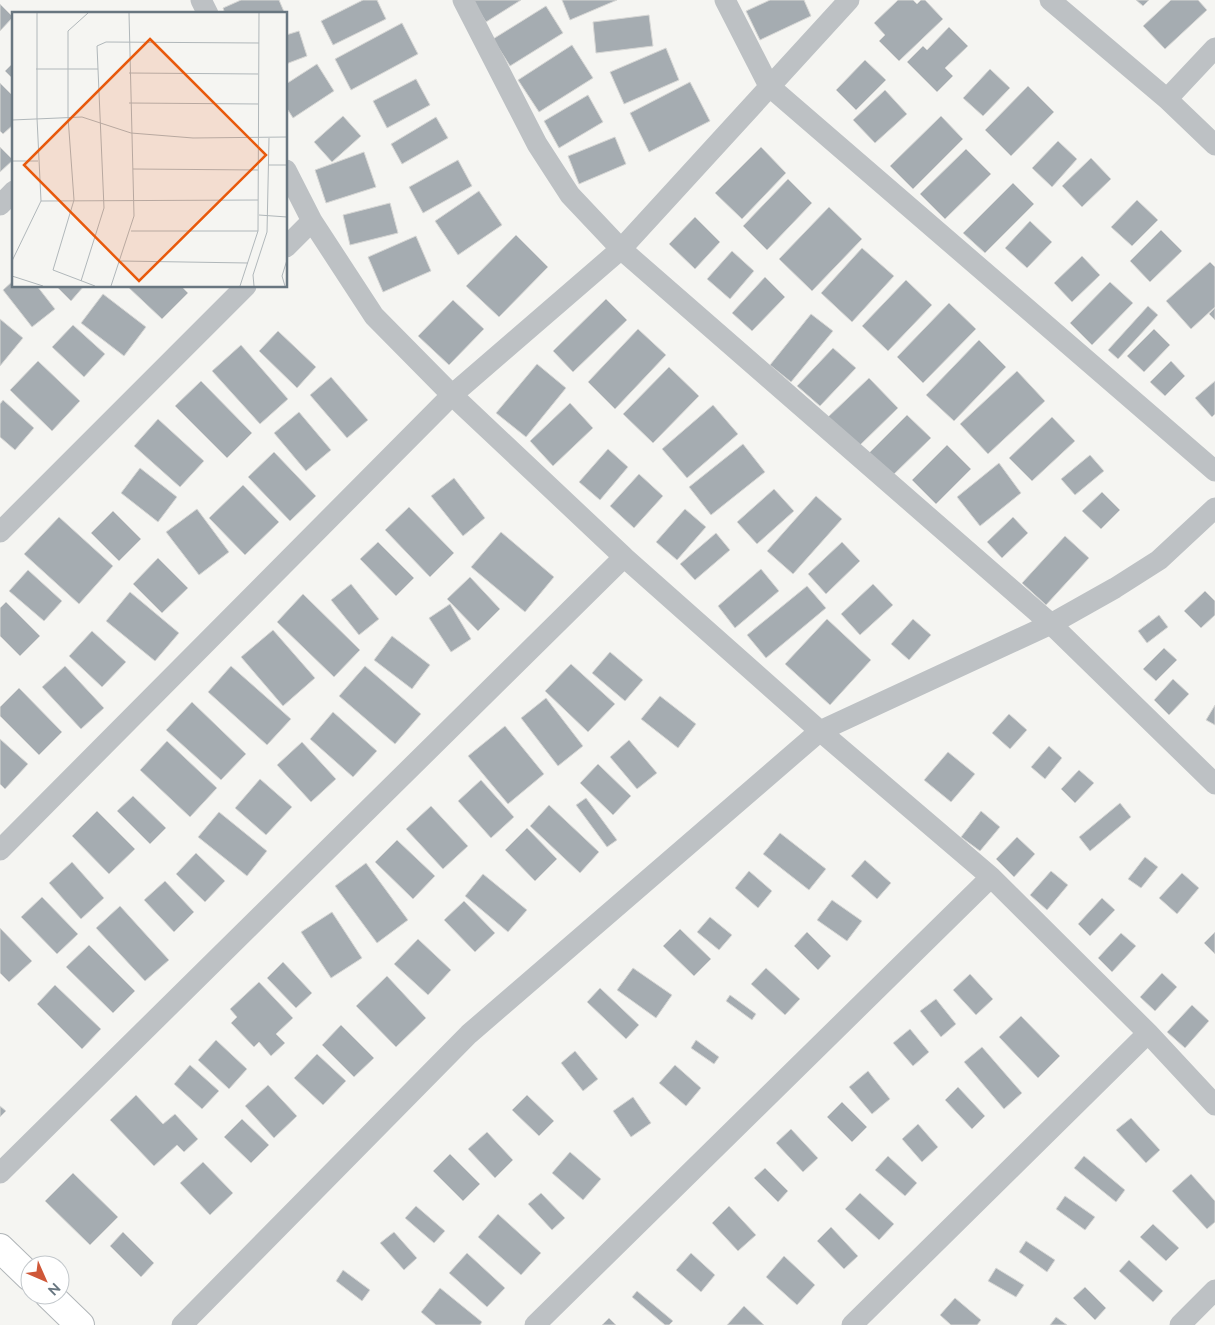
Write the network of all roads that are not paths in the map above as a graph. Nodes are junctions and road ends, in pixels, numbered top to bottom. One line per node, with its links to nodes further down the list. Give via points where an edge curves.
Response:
1 (463, 0): 14 (street, via 537,144 570,195)
2 (725, 0): 6 (street)
3 (849, 0): 6 (street)
4 (1050, 0): 7 (street)
5 (1215, 48): 7 (street)
6 (769, 86): 14 (street); 17 (street)
7 (1167, 99): 8 (street)
8 (1215, 145)
9 (288, 174): 12 (street)
10 (12, 193): 11 (street)
11 (0, 204)
12 (312, 221): 13 (street); 16 (street, via 374,316)
13 (288, 245)
14 (621, 248): 16 (street); 21 (street)
15 (244, 288): 19 (street)
16 (452, 395): 20 (street); 24 (street)
17 (1215, 471)
18 (1215, 508): 21 (street, via 1159,560)
19 (0, 532)
20 (624, 557): 22 (street); 28 (street)
21 (1051, 624): 22 (street); 23 (street)
22 (820, 731): 25 (street); 34 (street, via 469,1034)
23 (1215, 784)
24 (0, 850)
25 (992, 877): 26 (street); 35 (street)
26 (1148, 1033): 27 (street); 36 (street)
27 (1215, 1105)
28 (0, 1173)
29 (0, 1248): 30 (street)
30 (20, 1267)
31 (1215, 1290): 37 (street)
32 (59, 1305): 33 (street)
33 (80, 1325)
34 (182, 1325)
35 (535, 1325)
36 (852, 1325)
37 (1180, 1325)

